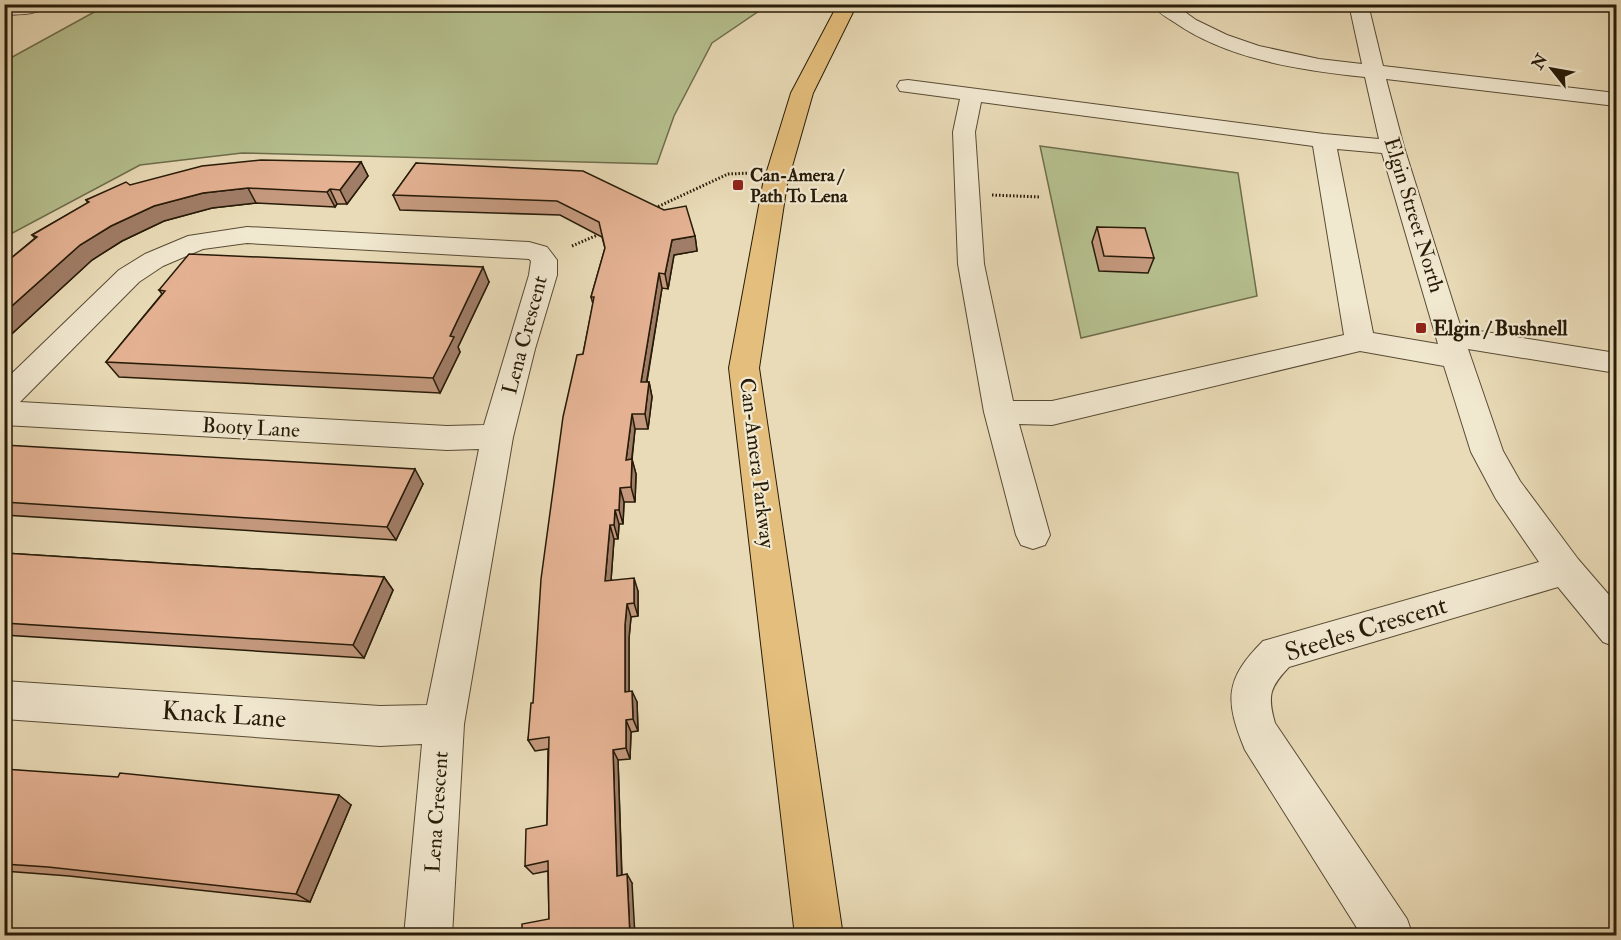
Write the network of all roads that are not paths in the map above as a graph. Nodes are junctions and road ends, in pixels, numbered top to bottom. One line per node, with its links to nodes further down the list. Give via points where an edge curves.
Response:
1 (39, 4): 5 (street)
2 (848, 4): 25 (main road, Can-Amera Parkway, via 802,93 779,171 744,368)
3 (1161, 4): 6 (street, via 1201,32 1240,47 1287,59)
4 (1358, 4): 6 (street, Elgin Street North)
5 (4, 9)
6 (1374, 71): 9 (street); 11 (street, Elgin Street North)
7 (908, 86): 8 (street)
8 (972, 95): 10 (street); 16 (street, via 964,132 971,264)
9 (1617, 99)
10 (1324, 141): 11 (street); 12 (street)
11 (1392, 147): 13 (street, Elgin Street North)
12 (1360, 341): 13 (street); 16 (street, via 1052,413)
13 (1454, 347): 14 (street); 20 (street, Elgin Street North, via 1486,452)
14 (1617, 363)
15 (4, 400): 18 (street, Lena Crescent, via 129,276 154,260 197,242 247,235 529,250 544,260 543,275)
16 (1000, 412): 19 (street)
17 (4, 413): 18 (street, Booty Lane, via 447,438)
18 (497, 437): 23 (street, Lena Crescent)
19 (1033, 535)
20 (1565, 570): 21 (street, Elgin Street North); 26 (street, Steeles Crescent, via 1277,653 1259,670 1251,688 1250,713 1260,736)
21 (1617, 630)
22 (4, 699): 23 (street, Knack Lane, via 380,726)
23 (444, 724): 24 (street, Lena Crescent)
24 (428, 936)
25 (819, 936)
26 (1390, 936)

